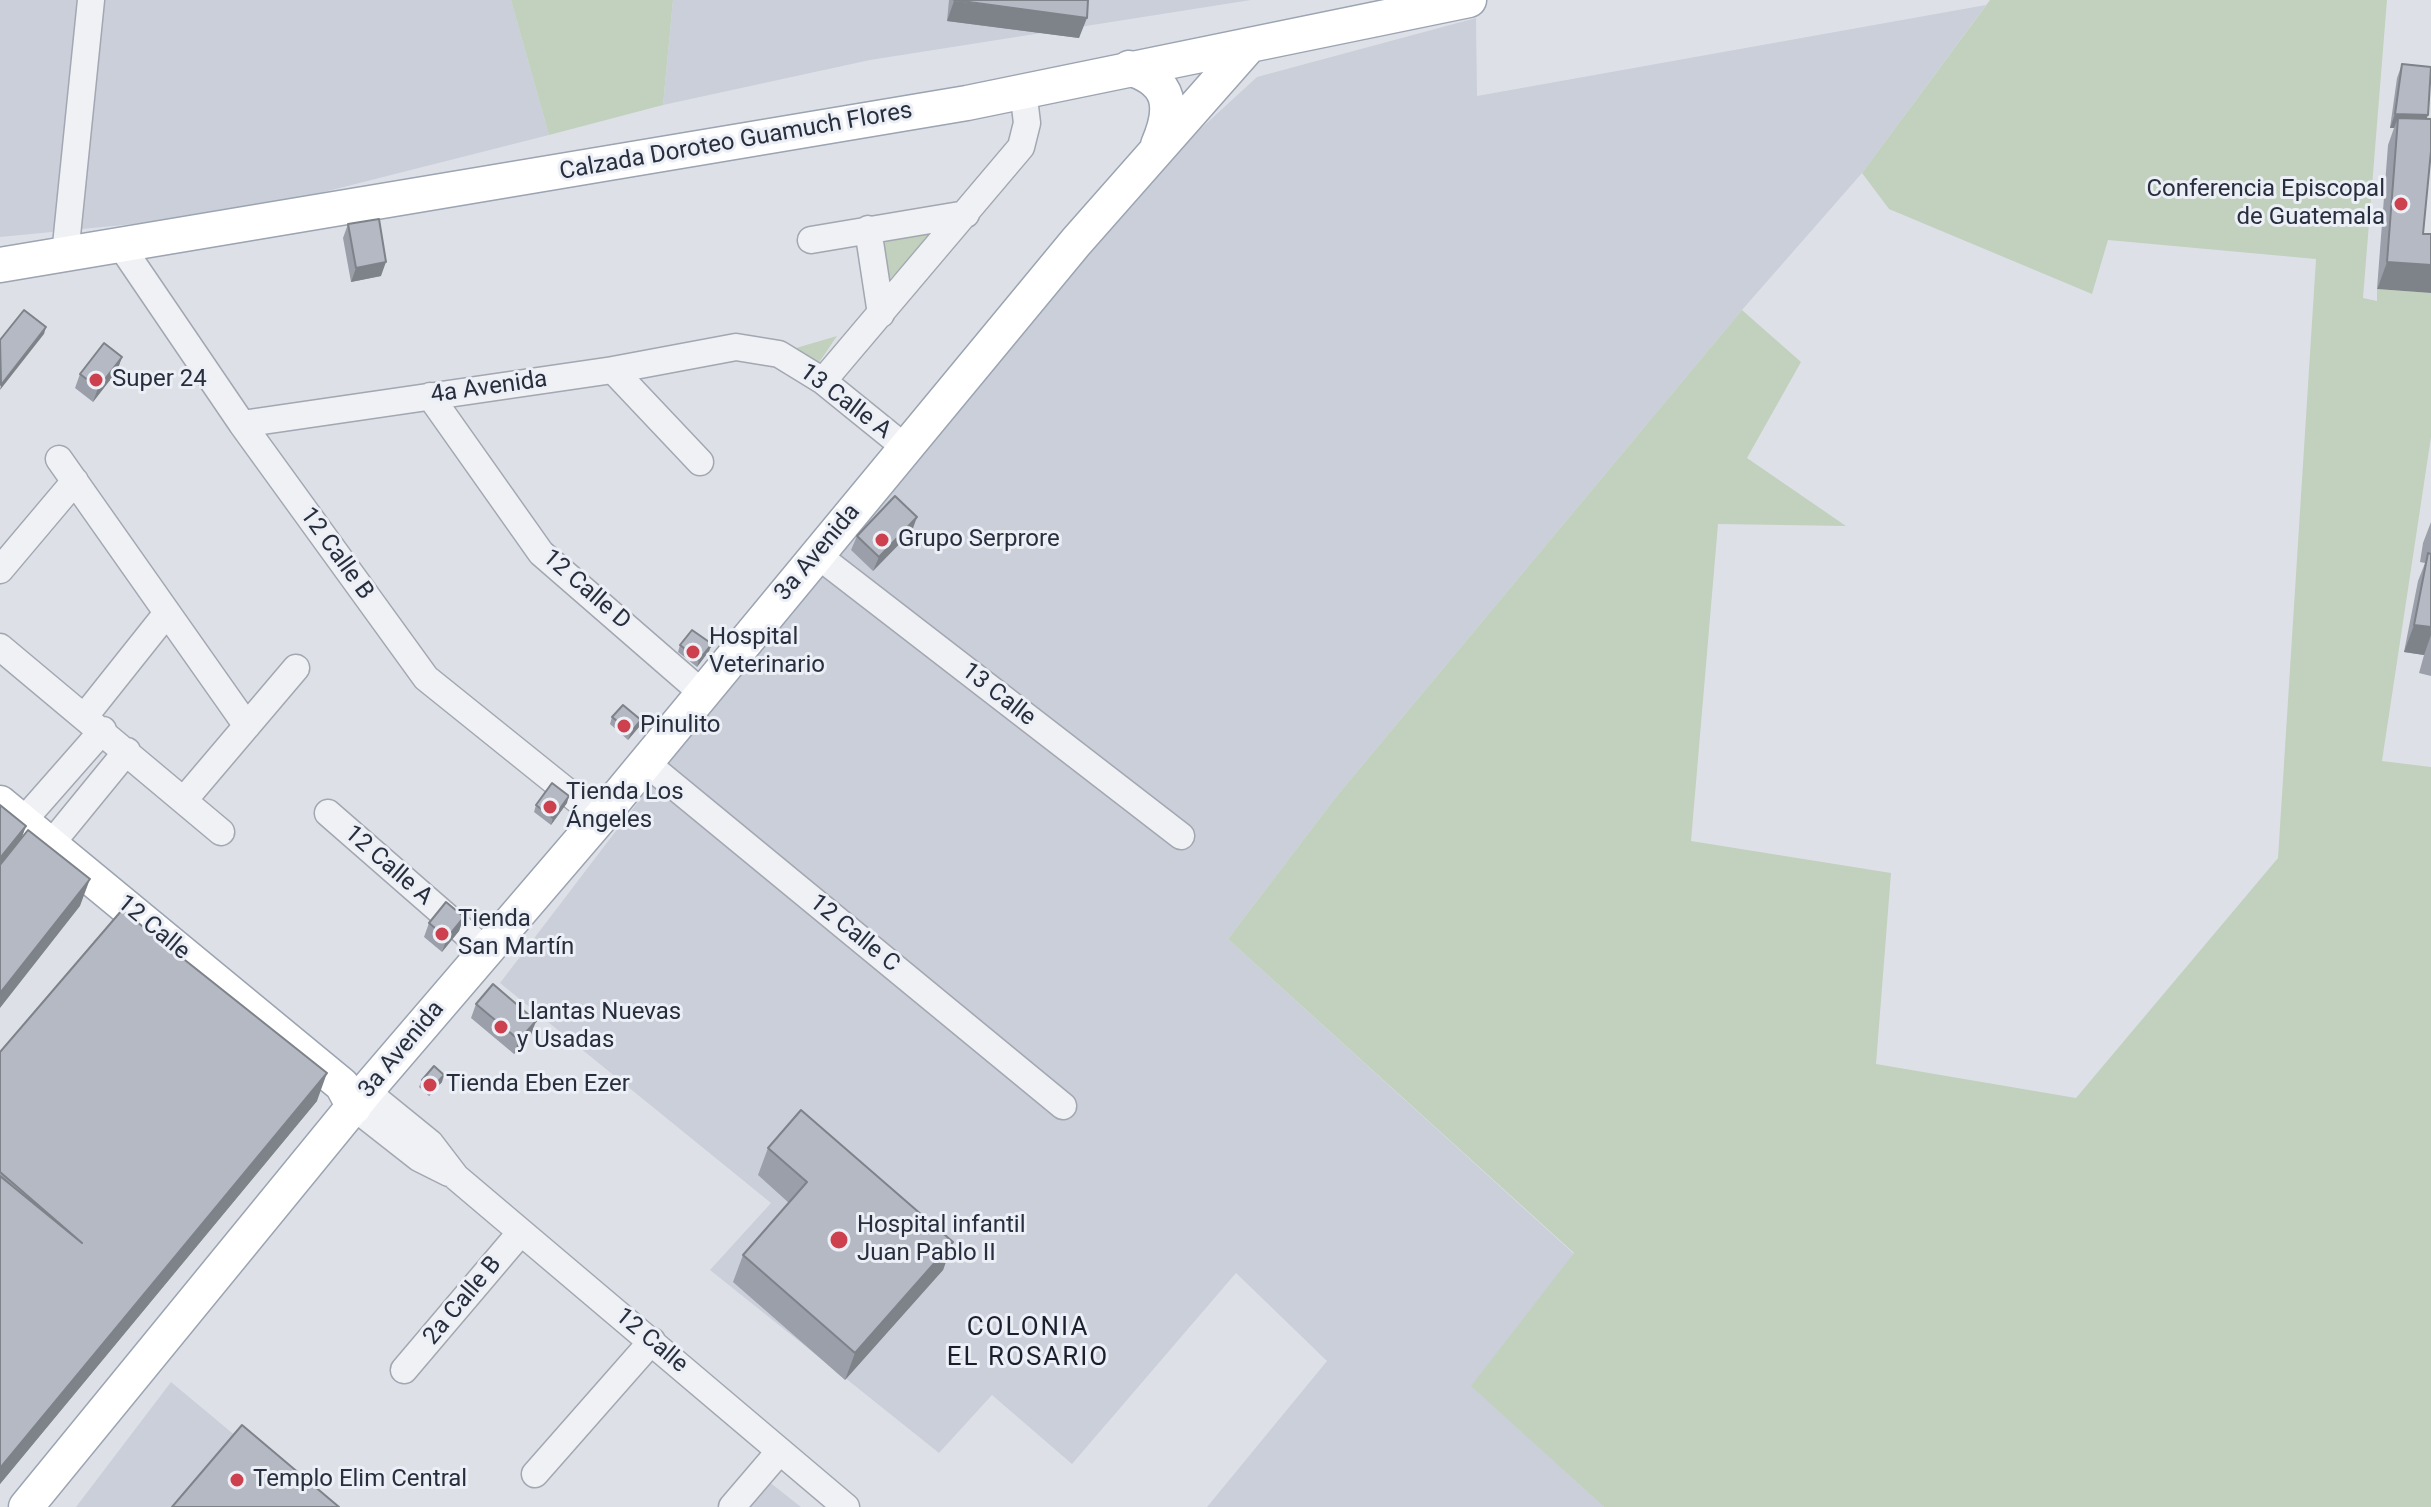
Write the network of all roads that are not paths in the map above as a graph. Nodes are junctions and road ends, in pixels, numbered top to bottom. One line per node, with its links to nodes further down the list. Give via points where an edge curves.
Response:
1 (91, 0): 11 (street)
2 (1469, 0): 3 (main road, Calzada Doroteo Guamuch Flores)
3 (1248, 47): 4 (main road, Calzada Doroteo Guamuch Flores); 6 (main road, 3a Avenida)
4 (1129, 68): 5 (main road, Calzada Doroteo Guamuch Flores); 6 (main road, via 1156,80 1165,94 1166,122)
5 (1023, 90): 7 (street, via 1027,123 1021,147); 10 (main road, Calzada Doroteo Guamuch Flores)
6 (1154, 153): 20 (main road, 3a Avenida)
7 (966, 214): 8 (street); 14 (street)
8 (868, 229): 9 (street); 14 (street)
9 (811, 240)
10 (121, 246): 11 (main road, Calzada Doroteo Guamuch Flores); 19 (street, 12 Calle B)
11 (51, 258): 12 (main road, Calzada Doroteo Guamuch Flores); 13 (main road)
12 (0, 265)
13 (0, 289)
14 (881, 314): 17 (street)
15 (736, 347): 16 (street, 4a Avenida); 17 (street, 13 Calle A, via 779,354)
16 (613, 370): 18 (street, 4a Avenida); 22 (street)
17 (823, 381): 20 (street, 13 Calle A)
18 (430, 396): 19 (street, 4a Avenida); 29 (street, 12 Calle D, via 541,553)
19 (242, 424): 39 (street, 12 Calle B, via 426,678)
20 (907, 449): 24 (main road, 3a Avenida)
21 (59, 459): 23 (street)
22 (700, 462)
23 (75, 481): 25 (street); 26 (street)
24 (816, 554): 29 (main road, 3a Avenida); 41 (street, 13 Calle)
25 (0, 570)
26 (167, 613): 30 (street); 31 (street)
27 (0, 647): 30 (street)
28 (296, 668): 31 (street)
29 (701, 692): 33 (main road, 3a Avenida)
30 (94, 723): 32 (street); 34 (street)
31 (247, 726): 36 (street)
32 (127, 751): 35 (street); 36 (street)
33 (645, 762): 39 (main road, 3a Avenida); 45 (street, 12 Calle C)
34 (68, 770): 35 (street); 37 (street)
35 (93, 792): 42 (street)
36 (184, 800): 40 (street)
37 (12, 812): 42 (main road, 12 Calle)
38 (328, 813): 43 (street, 12 Calle A)
39 (600, 818): 43 (main road, 3a Avenida)
40 (221, 832)
41 (1181, 836)
42 (51, 844): 44 (main road, 12 Calle)
43 (485, 950): 44 (main road, 3a Avenida)
44 (354, 1094): 46 (street, 12 Calle, via 419,1158 456,1177); 51 (main road, 3a Avenida)
45 (1063, 1106)
46 (521, 1232): 47 (street, 12 Calle); 48 (street, 2a Calle B)
47 (652, 1341): 49 (street, 12 Calle); 50 (street)
48 (404, 1370)
49 (779, 1452): 52 (street); 53 (street, 12 Calle)
50 (535, 1474)
51 (26, 1507)
52 (732, 1507)
53 (846, 1507)

